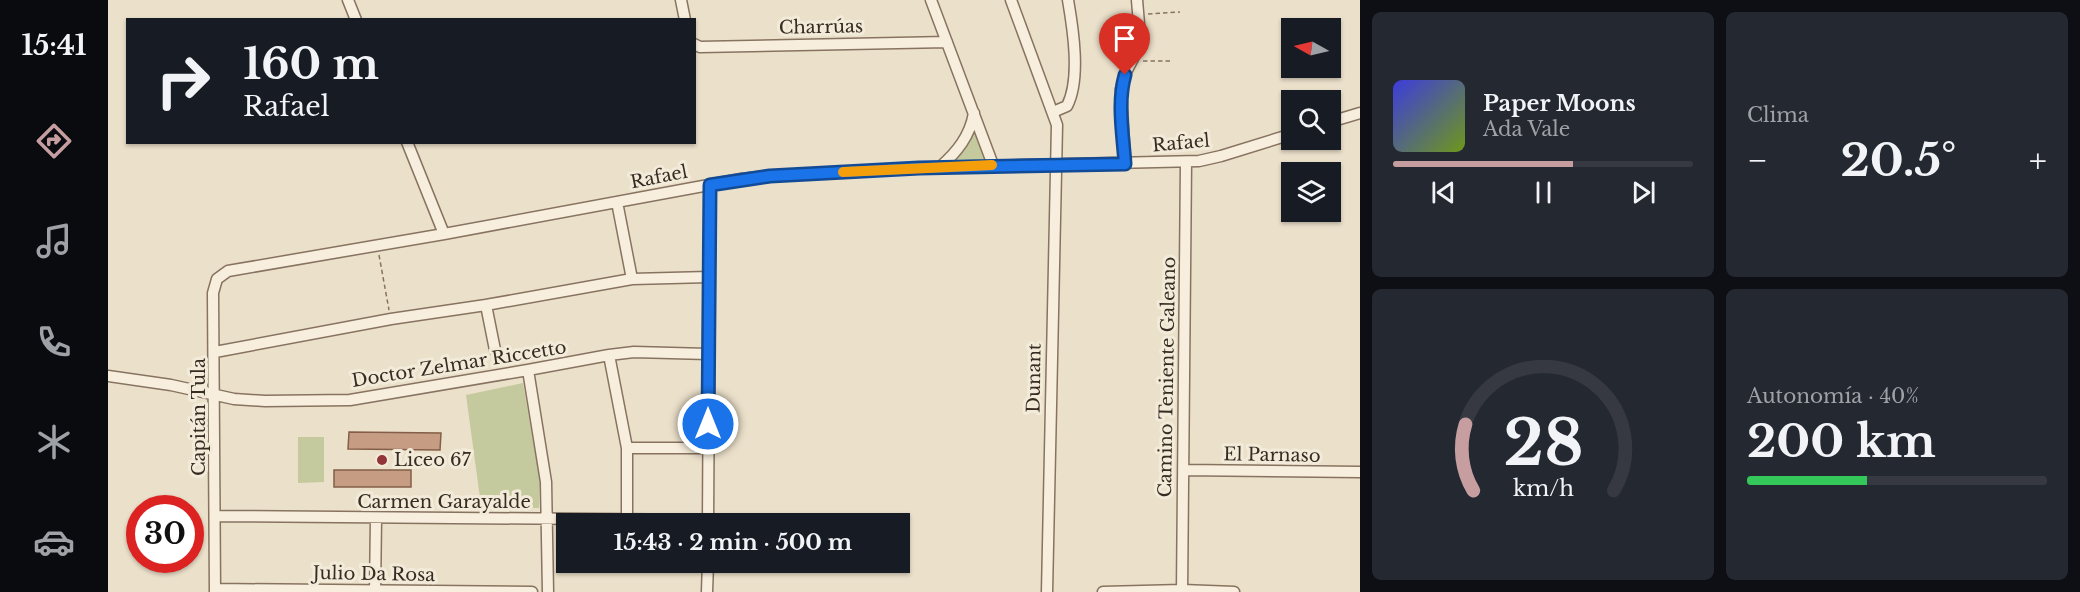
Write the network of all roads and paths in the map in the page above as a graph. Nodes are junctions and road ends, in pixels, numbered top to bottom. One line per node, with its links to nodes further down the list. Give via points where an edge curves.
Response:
1 (348, 0): 8 (street)
2 (681, 0): 9 (street)
3 (931, 0): 11 (street)
4 (1011, 0): 15 (street, Dunant)
5 (1068, 0): 15 (street, via 1075,63 1071,96 1067,106)
6 (1137, 0): 10 (street)
7 (1180, 12): 10 (path)
8 (355, 18)
9 (685, 18)
10 (1139, 18): 13 (street, via 1138,49)
11 (947, 42): 12 (street, Charrúas); 16 (street)
12 (696, 45)
13 (1133, 61): 14 (path); 22 (street, via 1121,89)
14 (1172, 61)
15 (1053, 112): 24 (street, Dunant, via 1057,125)
16 (974, 113): 23 (street); 25 (street, via 969,132)
17 (1360, 113): 18 (street)
18 (1341, 119)
19 (1281, 138): 21 (street, Rafael)
20 (407, 144): 28 (street)
21 (1186, 162): 22 (street, Rafael); 44 (street, Camino Teniente Galeano)
22 (1125, 164): 24 (street, Rafael)
23 (993, 165): 24 (street, Rafael); 25 (street, Rafael)
24 (1055, 165): 59 (street, Dunant)
25 (940, 167): 26 (street, Rafael, via 770,176)
26 (710, 185): 27 (street, Rafael); 30 (street)
27 (617, 202): 28 (street, Rafael); 32 (street)
28 (444, 234): 29 (street, Rafael)
29 (377, 246): 31 (street, Rafael, via 228,271); 34 (path)
30 (709, 277): 32 (street); 37 (street)
31 (217, 279): 36 (street, Capitán Tula, via 213,293)
32 (632, 279): 33 (street)
33 (486, 305): 34 (street); 35 (street)
34 (391, 319): 36 (street)
35 (495, 350)
36 (215, 352): 41 (street, Capitán Tula)
37 (708, 354): 38 (street, Doctor Zelmar Riccetto); 43 (street)
38 (609, 355): 39 (street, Doctor Zelmar Riccetto); 42 (street)
39 (528, 370): 41 (street, Doctor Zelmar Riccetto, via 350,400 265,401); 50 (street, via 546,482)
40 (108, 376): 41 (street)
41 (215, 395): 48 (street, Capitán Tula)
42 (627, 448): 43 (street); 46 (street)
43 (708, 448): 47 (street)
44 (1183, 471): 45 (street, El Parnaso); 55 (street, Camino Teniente Galeano)
45 (1360, 472)
46 (627, 513)
47 (708, 513)
48 (216, 516): 49 (street, Carmen Garayalde); 53 (street, Capitán Tula)
49 (376, 518): 50 (street, Carmen Garayalde); 54 (street)
50 (547, 519): 51 (street, Carmen Garayalde); 57 (street)
51 (556, 519)
52 (708, 573): 58 (street)
53 (215, 591): 54 (street, Julio Da Rosa)
54 (375, 591): 56 (street, Julio Da Rosa)
55 (1182, 591): 60 (street); 61 (street)
56 (532, 592)
57 (548, 592)
58 (707, 592)
59 (1047, 592)
60 (1103, 592)
61 (1234, 592)

